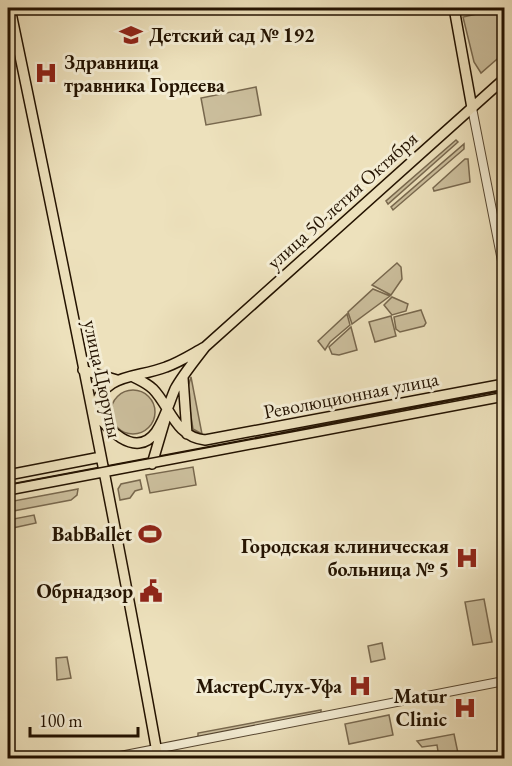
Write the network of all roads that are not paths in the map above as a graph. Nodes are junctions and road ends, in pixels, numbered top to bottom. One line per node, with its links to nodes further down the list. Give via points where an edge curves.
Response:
1 (10, 8): 7 (main road, улица Цюрупы)
2 (454, 8): 4 (main road)
3 (504, 79): 4 (main road, улица 50-летия Октября)
4 (472, 108): 5 (street); 6 (main road, улица 50-летия Октября)
5 (504, 271)
6 (205, 347): 8 (main road, улица 50-летия Октября, via 165,368); 9 (main road, улица 50-летия Октября)
7 (83, 370): 10 (main road); 13 (main road, улица Цюрупы)
8 (132, 376): 10 (main road); 14 (main road, via 153,389)
9 (183, 378): 14 (main road, улица 50-летия Октября); 15 (main road)
10 (117, 380): 13 (main road, via 98,395)
11 (504, 384): 15 (main road, Революционная улица, via 205,440)
12 (504, 396): 17 (main road)
13 (93, 410): 14 (main road, via 110,432 135,442 155,433); 16 (main road, улица Цюрупы)
14 (166, 411): 15 (main road); 17 (main road)
15 (187, 434)
16 (101, 457): 18 (main road, улица Цюрупы); 19 (main road)
17 (152, 464): 18 (main road)
18 (104, 472): 20 (main road); 22 (main road, улица Цюрупы)
19 (8, 475)
20 (8, 490)
21 (504, 681): 22 (street)
22 (157, 754): 23 (street)
23 (110, 759)

